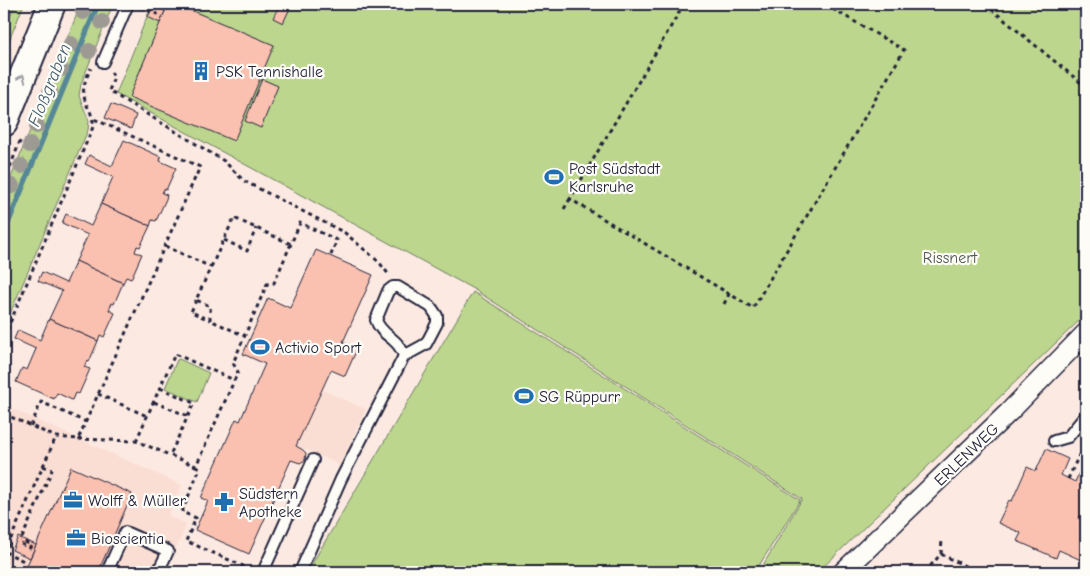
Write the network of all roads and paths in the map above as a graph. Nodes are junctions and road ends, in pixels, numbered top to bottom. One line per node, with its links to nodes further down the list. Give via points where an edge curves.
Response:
1 (11, 4): 10 (path)
2 (33, 4): 12 (main road)
3 (52, 4): 15 (main road, one-way to 3)
4 (128, 4): 11 (lane)
5 (684, 4): 16 (path)
6 (824, 4): 25 (path, via 904,50 753,308)
7 (986, 4): 13 (path)
8 (139, 7): 9 (path)
9 (162, 16)
10 (4, 22)
11 (103, 62): 14 (path, via 91,68 84,84 84,96); 24 (path, via 114,77 109,91 224,161 244,181 345,233 379,262)
12 (4, 76)
13 (1086, 87)
14 (94, 119): 21 (path, via 200,167); 31 (path)
15 (4, 123)
16 (570, 199): 17 (path); 25 (path)
17 (564, 209)
18 (256, 228): 19 (path, via 234,218); 19 (path, via 247,251); 20 (path)
19 (224, 240): 23 (path)
20 (291, 244): 22 (path, via 300,223 337,240); 30 (path, via 274,284 267,284)
21 (165, 246): 23 (path); 35 (path)
22 (331, 255)
23 (211, 267): 26 (path)
24 (398, 288): 32 (lane, via 393,286 388,291 376,320 378,328 402,348); 32 (lane, via 432,307 437,316 437,323 426,344)
25 (729, 294): 27 (path)
26 (196, 300): 28 (path, via 210,306); 28 (path, via 191,312)
27 (724, 304)
28 (210, 320): 30 (path)
29 (1086, 333): 66 (street, ERLENWEG)
30 (244, 336): 33 (path, via 233,363 238,372)
31 (4, 337)
32 (404, 356): 65 (lane, via 341,480)
33 (234, 380): 34 (path, via 176,354); 51 (path)
34 (160, 388): 36 (path); 40 (path, via 194,403)
35 (98, 394): 39 (path); 41 (path)
36 (154, 402): 39 (path); 40 (path)
37 (4, 414): 42 (path)
38 (1086, 415): 46 (lane, via 1068,437)
39 (148, 416): 45 (path)
40 (188, 416): 48 (path)
41 (86, 422): 42 (path, via 41,402); 44 (path)
42 (30, 426): 43 (path)
43 (56, 437): 44 (path); 50 (path)
44 (78, 439): 45 (path)
45 (136, 441): 48 (path)
46 (1054, 441)
47 (1080, 453): 52 (path)
48 (170, 455): 51 (path)
49 (313, 460): 64 (lane)
50 (43, 466): 54 (path, via 52,470); 55 (path)
51 (196, 466): 63 (path, via 200,468 182,512 196,518 186,541)
52 (1068, 479)
53 (942, 539): 57 (path)
54 (21, 541)
55 (4, 553): 58 (path)
56 (23, 554): 58 (path)
57 (941, 554): 60 (path); 67 (path)
58 (21, 559): 59 (path)
59 (26, 562)
60 (965, 567): 68 (path); 69 (path)
61 (107, 572): 62 (lane, via 125,532 168,551)
62 (158, 572)
63 (256, 572)
64 (263, 572)
65 (300, 572)
66 (843, 572)
67 (925, 572)
68 (963, 572)
69 (976, 572)

